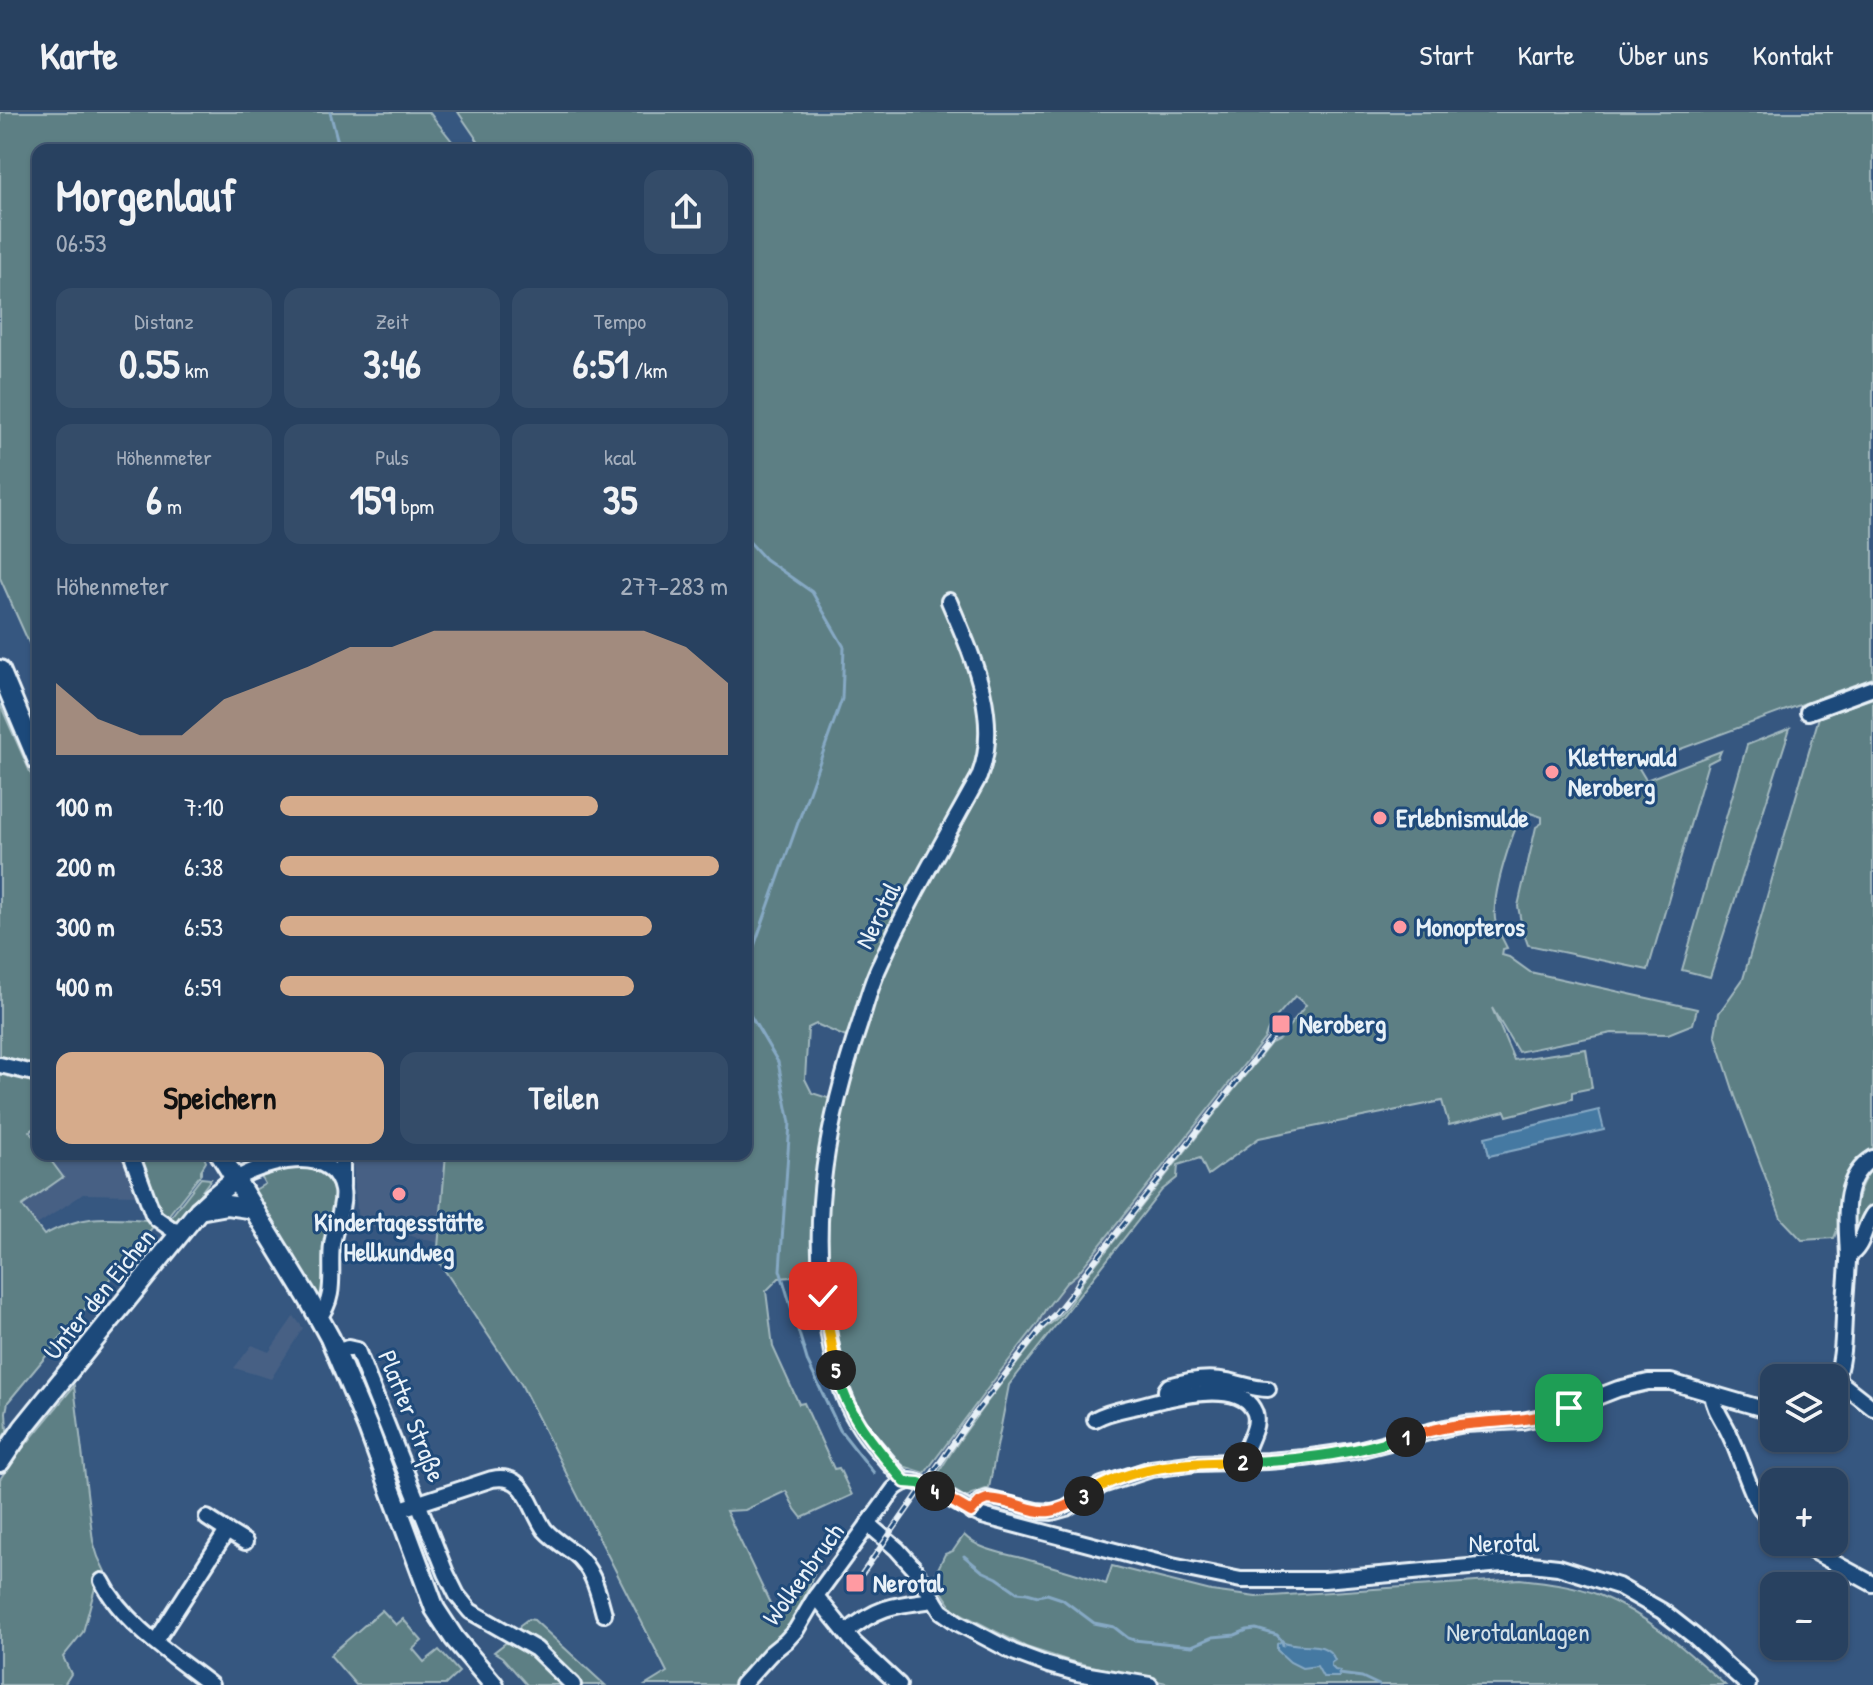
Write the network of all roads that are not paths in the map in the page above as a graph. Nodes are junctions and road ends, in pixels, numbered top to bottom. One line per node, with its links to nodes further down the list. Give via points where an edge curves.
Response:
1 (949, 601): 33 (street, Nerotal, via 986,709 985,762 878,968 832,1120 821,1187 821,1285 839,1379 864,1432)
2 (0, 670): 5 (main road)
3 (1873, 688): 4 (street)
4 (1808, 712)
5 (32, 747)
6 (0, 1065): 7 (street)
7 (32, 1073)
8 (1873, 1158): 20 (street, via 1859,1169 1849,1189)
9 (133, 1160): 19 (street, Unter den Eichen, via 153,1214)
10 (223, 1160): 14 (main road, Platter Straße)
11 (290, 1160): 14 (street)
12 (314, 1160): 15 (street, via 328,1169)
13 (342, 1160): 15 (street)
14 (234, 1180): 16 (main road, Platter Straße); 17 (main road, Unter den Eichen)
15 (342, 1191): 21 (street, via 331,1247 330,1299)
16 (254, 1209): 17 (main road, via 227,1205); 21 (main road, Platter Straße)
17 (199, 1210): 19 (main road, Unter den Eichen)
18 (1873, 1214): 20 (street, via 1860,1245)
19 (180, 1235): 31 (main road, Unter den Eichen)
20 (1848, 1256): 23 (street)
21 (319, 1317): 22 (main road, Platter Straße)
22 (336, 1352): 34 (street, Platter Straße, via 357,1350); 36 (main road, Platter Straße)
23 (1839, 1364)
24 (1268, 1389): 27 (street, via 1206,1379 1169,1386)
25 (1848, 1391): 29 (street)
26 (1712, 1394): 28 (street); 32 (street, via 1671,1382 1648,1382 1522,1421 1455,1426 1327,1455); 35 (street)
27 (1166, 1399): 30 (street); 32 (street, via 1208,1392 1228,1394 1252,1406 1256,1419)
28 (1760, 1408)
29 (1873, 1408)
30 (1095, 1419)
31 (0, 1462)
32 (1243, 1462): 37 (street, via 1151,1469 1102,1485 1052,1512 987,1499)
33 (905, 1482): 37 (street, Nerotal, via 919,1483); 39 (street)
34 (419, 1503): 36 (street, Platter Straße); 47 (street, via 492,1479 513,1481 524,1490 545,1529 585,1565); 52 (street, via 463,1603 536,1649)
35 (1760, 1507)
36 (398, 1510): 51 (main road, Platter Straße, via 440,1618)
37 (971, 1512): 56 (street, Nerotal, via 1241,1580 1324,1580 1502,1564 1558,1567 1614,1584 1662,1611)
38 (207, 1518): 40 (street)
39 (868, 1524): 45 (street, Wolkenbruch); 46 (street, via 906,1559)
40 (227, 1531): 41 (street); 49 (street)
41 (245, 1542)
42 (1822, 1556): 44 (street)
43 (102, 1581): 49 (street, via 121,1610)
44 (1873, 1584)
45 (816, 1596): 48 (street); 53 (street, Wolkenbruch, via 796,1630)
46 (934, 1600): 48 (street, via 883,1608); 55 (street, via 958,1623 1030,1659)
47 (604, 1614)
48 (846, 1633): 54 (street)
49 (156, 1641): 50 (street)
50 (211, 1685)
51 (494, 1685)
52 (573, 1685)
53 (742, 1685)
54 (899, 1685)
55 (1150, 1685)
56 (1748, 1685)

